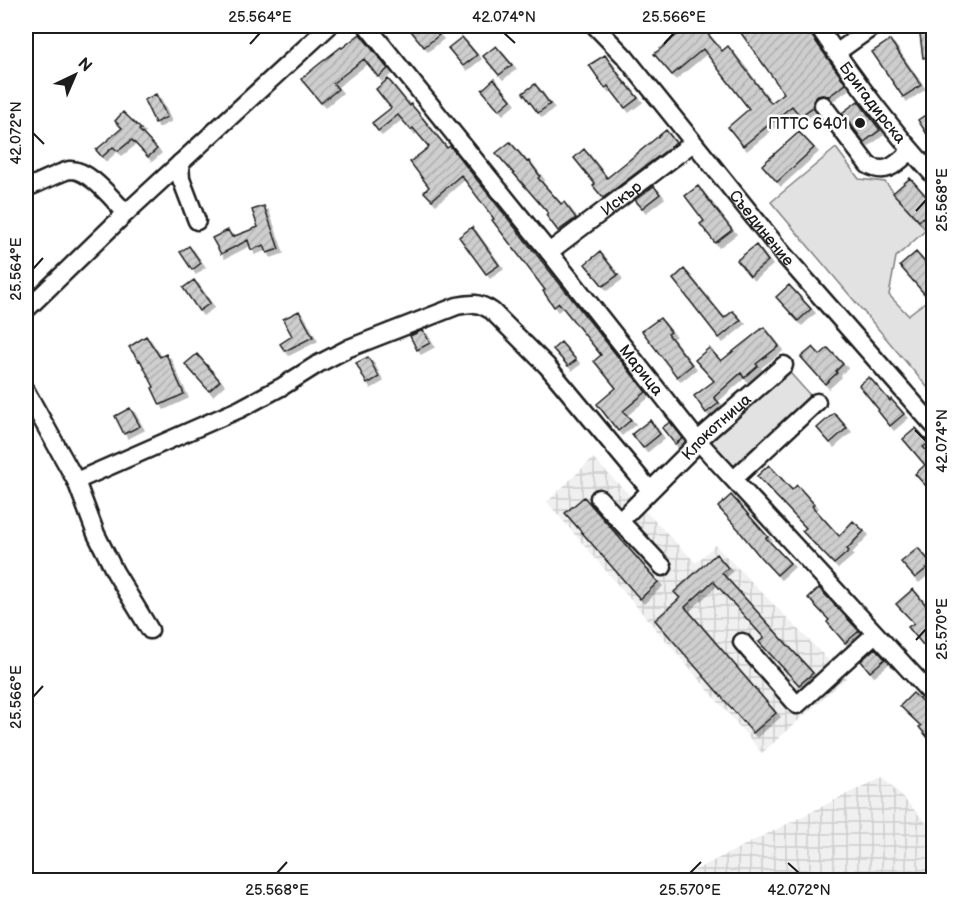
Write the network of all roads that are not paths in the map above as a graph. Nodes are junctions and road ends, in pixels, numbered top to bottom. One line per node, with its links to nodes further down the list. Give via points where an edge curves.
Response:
1 (329, 26): 10 (street)
2 (367, 26): 15 (street, Марица)
3 (595, 26): 8 (street, Съединение, via 625,57)
4 (818, 26): 6 (street, Бригадирска)
5 (874, 26): 6 (street)
6 (836, 53): 9 (street, Бригадирска)
7 (823, 105): 9 (street, via 875,169 893,167)
8 (693, 144): 15 (street, Искър); 20 (street, Съединение)
9 (911, 151): 11 (street, Бригадирска)
10 (180, 163): 13 (street); 14 (street, via 181,179)
11 (933, 176)
12 (26, 188): 13 (street, via 68,170 81,171)
13 (126, 213): 16 (street)
14 (197, 221)
15 (549, 252): 21 (street, Марица)
16 (26, 310)
17 (784, 365): 21 (street, Клокотница)
18 (26, 391): 23 (street)
19 (818, 402): 22 (street)
20 (933, 426)
21 (698, 441): 22 (street, Марица); 24 (street, Клокотница)
22 (734, 479): 29 (street, Марица)
23 (76, 481): 24 (street, via 240,409 349,348 472,303 492,311 547,366); 28 (street, via 96,534)
24 (650, 490): 26 (street, Клокотница)
25 (599, 498): 26 (street)
26 (620, 521): 27 (street)
27 (663, 567)
28 (150, 630)
29 (875, 634): 30 (street, via 797,705); 31 (street, Марица)
30 (742, 642)
31 (933, 698)

